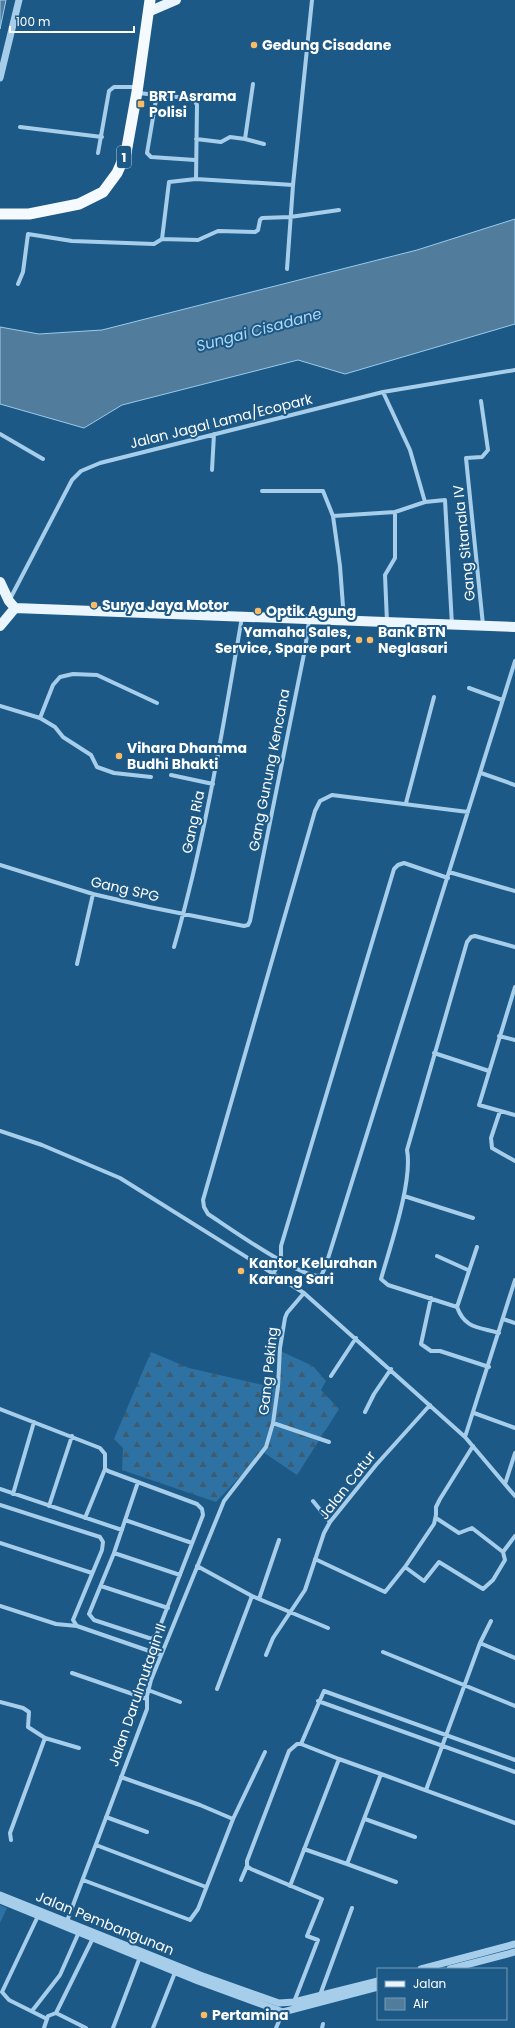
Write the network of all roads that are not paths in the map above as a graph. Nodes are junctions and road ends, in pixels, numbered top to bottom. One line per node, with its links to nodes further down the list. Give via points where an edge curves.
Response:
1 (19, 0): 6 (street)
2 (150, 0): 5 (highway, 1)
3 (176, 0): 5 (main road)
4 (312, 0): 18 (street)
5 (148, 12): 8 (highway, 1)
6 (0, 78)
7 (253, 84): 13 (street)
8 (138, 90): 9 (street); 11 (street, via 114,86 110,90); 20 (highway, 1, via 126,153 117,173 103,192 79,204 29,214)
9 (157, 94): 12 (street, via 195,101); 16 (street, via 147,153 151,157)
10 (20, 127): 11 (street)
11 (102, 137): 15 (street)
12 (196, 139): 13 (street, via 222,142 230,137); 16 (street)
13 (245, 139): 14 (street)
14 (264, 144)
15 (98, 152)
16 (195, 160): 17 (street)
17 (196, 179): 18 (street); 22 (street, via 169,182)
18 (293, 184): 21 (street)
19 (339, 210): 21 (street)
20 (0, 214)
21 (290, 217): 22 (street, via 262,218 256,232 218,231 198,240); 23 (street)
22 (162, 239): 24 (street, via 154,244 72,241 28,234 23,272)
23 (287, 270)
24 (18, 284)
25 (515, 370): 26 (street, Jalan Jagal Lama/Ecopark)
26 (383, 392): 29 (street, Jalan Jagal Lama/Ecopark); 33 (street, via 410,450)
27 (481, 401): 44 (street, Gang Sitanala IV, via 488,450 482,457 466,458)
28 (0, 434): 30 (street)
29 (214, 434): 31 (street); 37 (street, Jalan Jagal Lama/Ecopark, via 100,463 81,471 72,480)
30 (43, 459)
31 (212, 470)
32 (262, 491): 35 (street, via 323,491)
33 (425, 502): 34 (street); 43 (street, via 445,500)
34 (395, 512): 35 (street); 42 (street, via 396,558 385,575)
35 (333, 516): 40 (street)
36 (0, 582): 37 (main road)
37 (12, 605): 38 (main road); 41 (main road)
38 (242, 617): 39 (main road); 56 (street, Gang Ria)
39 (309, 618): 40 (main road); 66 (street, Gang Gunung Kencana, via 291,719)
40 (344, 620): 42 (main road)
41 (2, 622)
42 (387, 622): 43 (main road)
43 (452, 625): 44 (main road)
44 (483, 626): 45 (main road)
45 (515, 627)
46 (515, 661): 49 (street)
47 (469, 688): 49 (street)
48 (434, 697): 58 (street)
49 (502, 700): 53 (street)
50 (157, 703): 52 (street, via 97,675 73,674 60,677 53,685)
51 (0, 706): 52 (street)
52 (40, 718): 55 (street, via 91,755 97,766 114,773)
53 (481, 773): 57 (street); 59 (street)
54 (171, 774): 56 (street)
55 (152, 777)
56 (213, 784): 65 (street, Gang Ria)
57 (515, 785)
58 (406, 803): 59 (street); 83 (street, via 332,794 320,801 203,1200 208,1214)
59 (468, 812): 61 (street)
60 (0, 865): 64 (street, Gang SPG)
61 (449, 872): 62 (street); 63 (street)
62 (448, 878): 83 (street, via 323,1273 316,1276); 83 (street, via 404,863 394,869 281,1246)
63 (515, 891)
64 (93, 894): 65 (street, Gang SPG); 69 (street)
65 (183, 913): 66 (street, Gang SPG); 68 (street, Gang Ria)
66 (248, 925)
67 (515, 947): 73 (street, via 475,936 468,939)
68 (174, 948)
69 (77, 964)
70 (515, 987): 71 (street)
71 (499, 1036): 72 (street); 74 (street)
72 (515, 1040)
73 (434, 1053): 74 (street); 79 (street, via 406,1150 408,1158)
74 (489, 1071): 75 (street, via 479,1105)
75 (500, 1111): 76 (street); 78 (street, via 491,1138 492,1148)
76 (515, 1115)
77 (0, 1131): 85 (street, via 42,1145 120,1178)
78 (515, 1161)
79 (404, 1196): 80 (street); 88 (street, via 381,1279 388,1285)
80 (473, 1218)
81 (477, 1246): 84 (street)
82 (437, 1256): 84 (street)
83 (281, 1260): 85 (street)
84 (468, 1270): 89 (street)
85 (273, 1274): 87 (street)
86 (515, 1280): 90 (street)
87 (304, 1293): 93 (street); 102 (street, Gang Peking, via 287,1312 285,1318)
88 (431, 1298): 89 (street); 94 (street, via 421,1344 431,1351 440,1351)
89 (457, 1307): 92 (street, via 461,1319 468,1324)
90 (504, 1319): 91 (street); 92 (street)
91 (515, 1323)
92 (499, 1333): 94 (street)
93 (356, 1338): 95 (street); 96 (street)
94 (488, 1367): 100 (street)
95 (391, 1370): 97 (street); 99 (street)
96 (331, 1376)
97 (430, 1405): 105 (street); 121 (street, Jalan Catur, via 376,1465)
98 (0, 1409): 101 (street)
99 (365, 1412)
100 (474, 1413): 103 (street); 105 (street)
101 (34, 1422): 104 (street); 113 (street)
102 (273, 1423): 106 (street, Gang Peking); 130 (street, Jalan Darulmutaqin II, via 266,1447 224,1501)
103 (515, 1428)
104 (72, 1436): 109 (street, via 104,1452); 117 (street)
105 (466, 1437): 107 (street)
106 (329, 1442)
107 (473, 1446): 111 (street); 119 (street, via 440,1498 436,1507)
108 (515, 1453): 111 (street)
109 (105, 1469): 110 (street); 118 (street)
110 (138, 1482): 120 (street); 126 (street, via 201,1507 203,1515)
111 (505, 1484): 114 (street)
112 (0, 1489): 113 (street)
113 (13, 1494): 117 (street)
114 (515, 1496)
115 (313, 1501): 121 (street)
116 (0, 1504): 132 (street, via 100,1537 103,1542 102,1550)
117 (49, 1506): 118 (street)
118 (85, 1518): 122 (street)
119 (436, 1518): 127 (street, via 459,1533 472,1528); 131 (street)
120 (126, 1520): 122 (street); 126 (street)
121 (330, 1522): 129 (street, Jalan Catur)
122 (122, 1530): 128 (street)
123 (515, 1536): 127 (street)
124 (279, 1540): 136 (street)
125 (0, 1543): 132 (street)
126 (192, 1544): 133 (street)
127 (503, 1552): 131 (street, via 505,1560 493,1580 484,1589 439,1562 424,1581)
128 (114, 1553): 133 (street); 134 (street)
129 (315, 1559): 131 (street, via 385,1592); 139 (street, Jalan Catur, via 305,1590)
130 (197, 1566): 135 (street); 145 (street, Jalan Darulmutaqin II)
131 (405, 1567)
132 (92, 1574): 141 (street, via 73,1620)
133 (180, 1575): 138 (street)
134 (101, 1586): 138 (street); 138 (street, via 89,1612 90,1617 148,1638 158,1634)
135 (252, 1596): 136 (street); 150 (street)
136 (258, 1599): 139 (street)
137 (0, 1606): 141 (street, via 56,1624)
138 (168, 1608)
139 (290, 1613): 142 (street); 146 (street, Jalan Catur, via 273,1638)
140 (491, 1621): 143 (street)
141 (77, 1626): 145 (street)
142 (328, 1628)
143 (480, 1643): 147 (street); 149 (street)
144 (383, 1652): 149 (street)
145 (160, 1655): 151 (street, Jalan Darulmutaqin II)
146 (266, 1655)
147 (515, 1658)
148 (72, 1673): 152 (street)
149 (464, 1685): 156 (street); 157 (street)
150 (217, 1689)
151 (148, 1690): 152 (street, Jalan Darulmutaqin II); 155 (street)
152 (148, 1698): 167 (street, Jalan Darulmutaqin II, via 147,1709)
153 (318, 1701): 157 (street, via 324,1691 328,1691); 159 (street); 160 (street)
154 (0, 1702): 158 (street, via 29,1712 28,1727)
155 (180, 1702)
156 (515, 1706)
157 (447, 1735): 160 (street); 164 (street)
158 (45, 1738): 161 (street); 175 (street, via 10,1833)
159 (301, 1744): 163 (street); 179 (street, via 297,1744 289,1751)
160 (444, 1745): 165 (street); 168 (street)
161 (78, 1748)
162 (265, 1752): 170 (street)
163 (339, 1759): 166 (street); 177 (street)
164 (515, 1760)
165 (515, 1772)
166 (382, 1774): 168 (street); 171 (street)
167 (121, 1777): 169 (street, Jalan Darulmutaqin II); 170 (street)
168 (426, 1790): 172 (street)
169 (106, 1817): 173 (street); 176 (street, Jalan Darulmutaqin II)
170 (232, 1819): 184 (street)
171 (365, 1819): 174 (street); 178 (street)
172 (515, 1824)
173 (147, 1832)
174 (415, 1837)
175 (10, 1840)
176 (96, 1844): 180 (street, Jalan Darulmutaqin II); 184 (street)
177 (304, 1849): 178 (street); 183 (street)
178 (347, 1864): 182 (street)
179 (247, 1866): 181 (street); 183 (street)
180 (83, 1880): 184 (street, via 190,1920 198,1909); 189 (street, Jalan Darulmutaqin II)
181 (241, 1880)
182 (396, 1882)
183 (290, 1886): 204 (street, via 322,1899 307,1936 318,1940)
184 (206, 1887)
185 (0, 1895): 189 (street, Jalan Pembangunan)
186 (0, 1900): 188 (street, Jalan Pembangunan)
187 (352, 1908): 203 (street)
188 (38, 1916): 190 (street, Jalan Pembangunan); 205 (street, via 2,1992 9,2000)
189 (67, 1921): 198 (street, Jalan Pembangunan)
190 (79, 1932): 191 (street, Jalan Pembangunan); 205 (street, via 60,1975)
191 (93, 1938): 195 (street, Jalan Pembangunan); 207 (street)
192 (515, 1944): 194 (street)
193 (515, 1952): 194 (street)
194 (495, 1953): 196 (street); 197 (street)
195 (140, 1957): 198 (street, Jalan Pembangunan); 211 (street)
196 (426, 1968)
197 (453, 1968)
198 (176, 1969): 199 (street, Jalan Pembangunan); 212 (street)
199 (199, 1978): 204 (street, via 279,2003); 206 (street)
200 (377, 1981): 202 (street)
201 (377, 1987): 202 (street)
202 (347, 1992): 203 (street); 206 (street)
203 (320, 1995): 204 (street)
204 (294, 2002)
205 (32, 2011): 208 (street)
206 (283, 2012): 213 (street)
207 (56, 2013): 208 (street); 210 (street)
208 (47, 2019): 209 (street)
209 (44, 2028)
210 (86, 2028)
211 (113, 2028)
212 (153, 2028)
213 (276, 2028)

